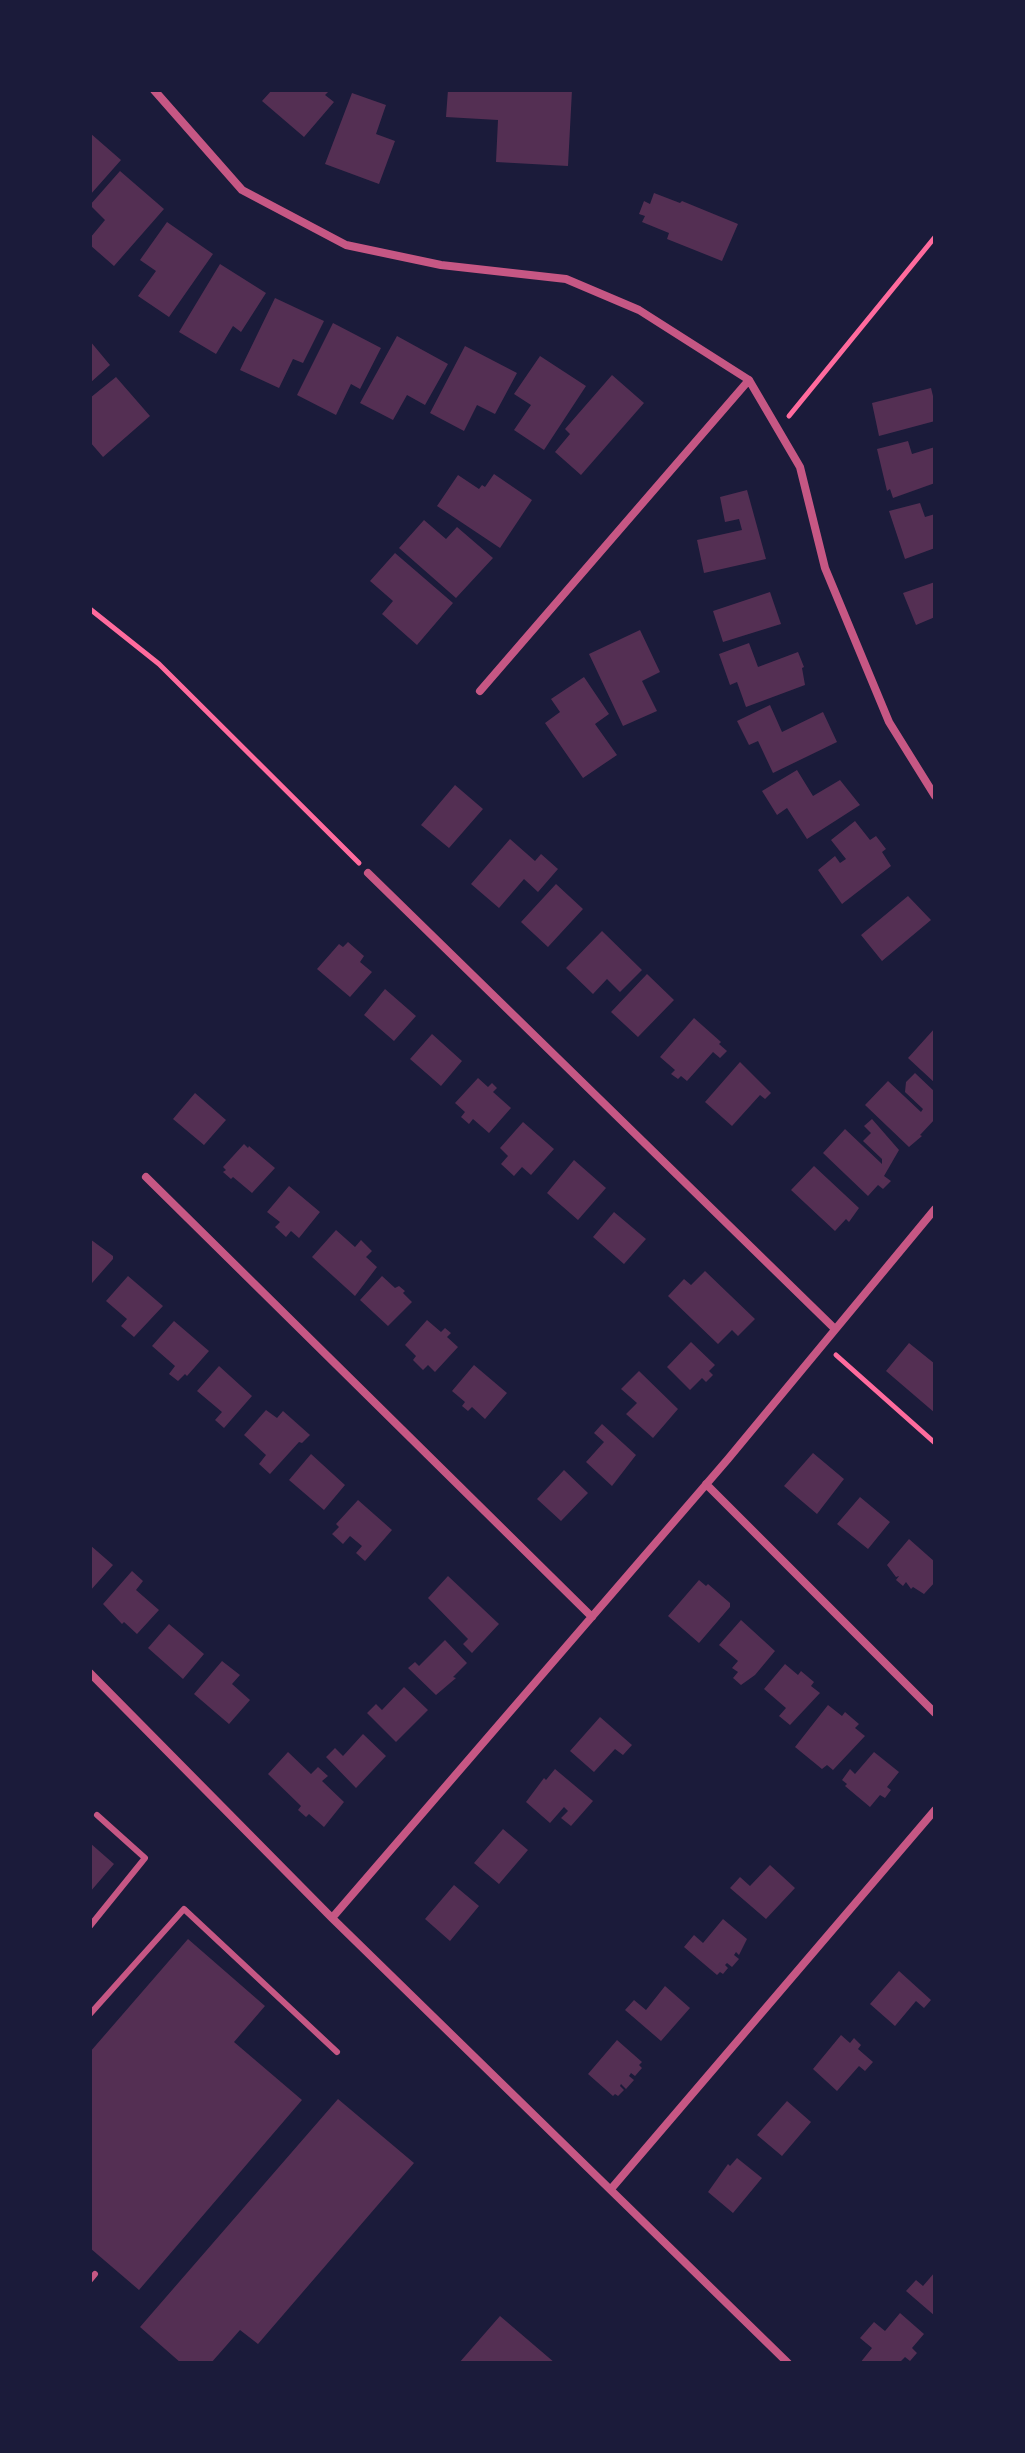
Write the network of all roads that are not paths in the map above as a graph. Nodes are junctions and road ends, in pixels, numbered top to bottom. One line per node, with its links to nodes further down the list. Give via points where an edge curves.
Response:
1 (154, 90): 2 (street, via 242,190 346,245 441,265 566,279 639,310)
2 (749, 380): 3 (street); 4 (street, via 800,467 825,568 889,722)
3 (480, 691)
4 (935, 796)
5 (368, 873): 8 (street)
6 (146, 1177): 10 (street)
7 (935, 1209): 8 (street)
8 (835, 1329): 9 (street)
9 (706, 1484): 10 (street); 12 (street)
10 (592, 1617): 15 (street)
11 (90, 1673): 15 (street)
12 (935, 1713)
13 (935, 1810): 19 (street)
14 (97, 1815): 16 (lane, via 145,1858)
15 (332, 1918): 19 (street)
16 (90, 1926)
17 (90, 2014): 18 (lane, via 184,1909)
18 (337, 2052)
19 (611, 2189): 20 (street)
20 (788, 2363)

